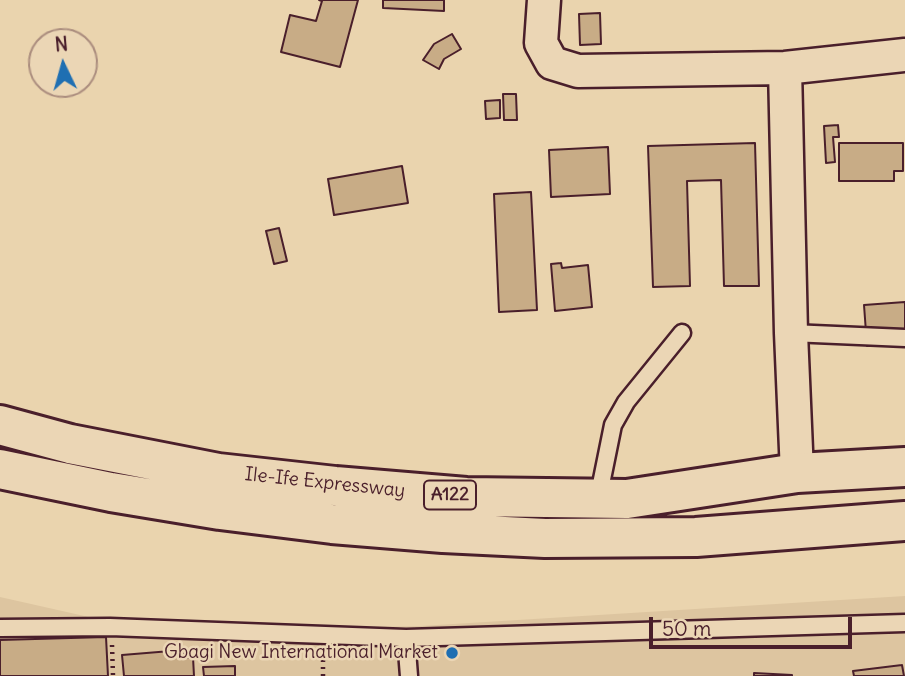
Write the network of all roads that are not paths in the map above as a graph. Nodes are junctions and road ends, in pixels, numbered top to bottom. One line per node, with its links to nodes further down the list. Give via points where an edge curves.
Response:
1 (544, 0): 3 (street, via 541,43 552,64 578,71)
2 (905, 55): 3 (street)
3 (785, 68): 5 (street)
4 (682, 333): 11 (lane, via 613,425)
5 (791, 333): 6 (lane); 10 (street)
6 (905, 338)
7 (0, 425): 11 (highway, Ile-Ife Expressway / A122, via 70,444 218,472 466,497)
8 (905, 467): 10 (highway, Ile-Ife Expressway / A122)
9 (0, 469): 12 (highway, Ile-Ife Expressway / A122, via 220,510 443,533 696,537)
10 (797, 473): 11 (highway, Ile-Ife Expressway / A122, via 627,499)
11 (598, 499)
12 (905, 521)
13 (905, 624): 15 (lane)
14 (0, 628): 15 (lane, via 110,627)
15 (406, 638): 16 (lane)
16 (409, 676)

